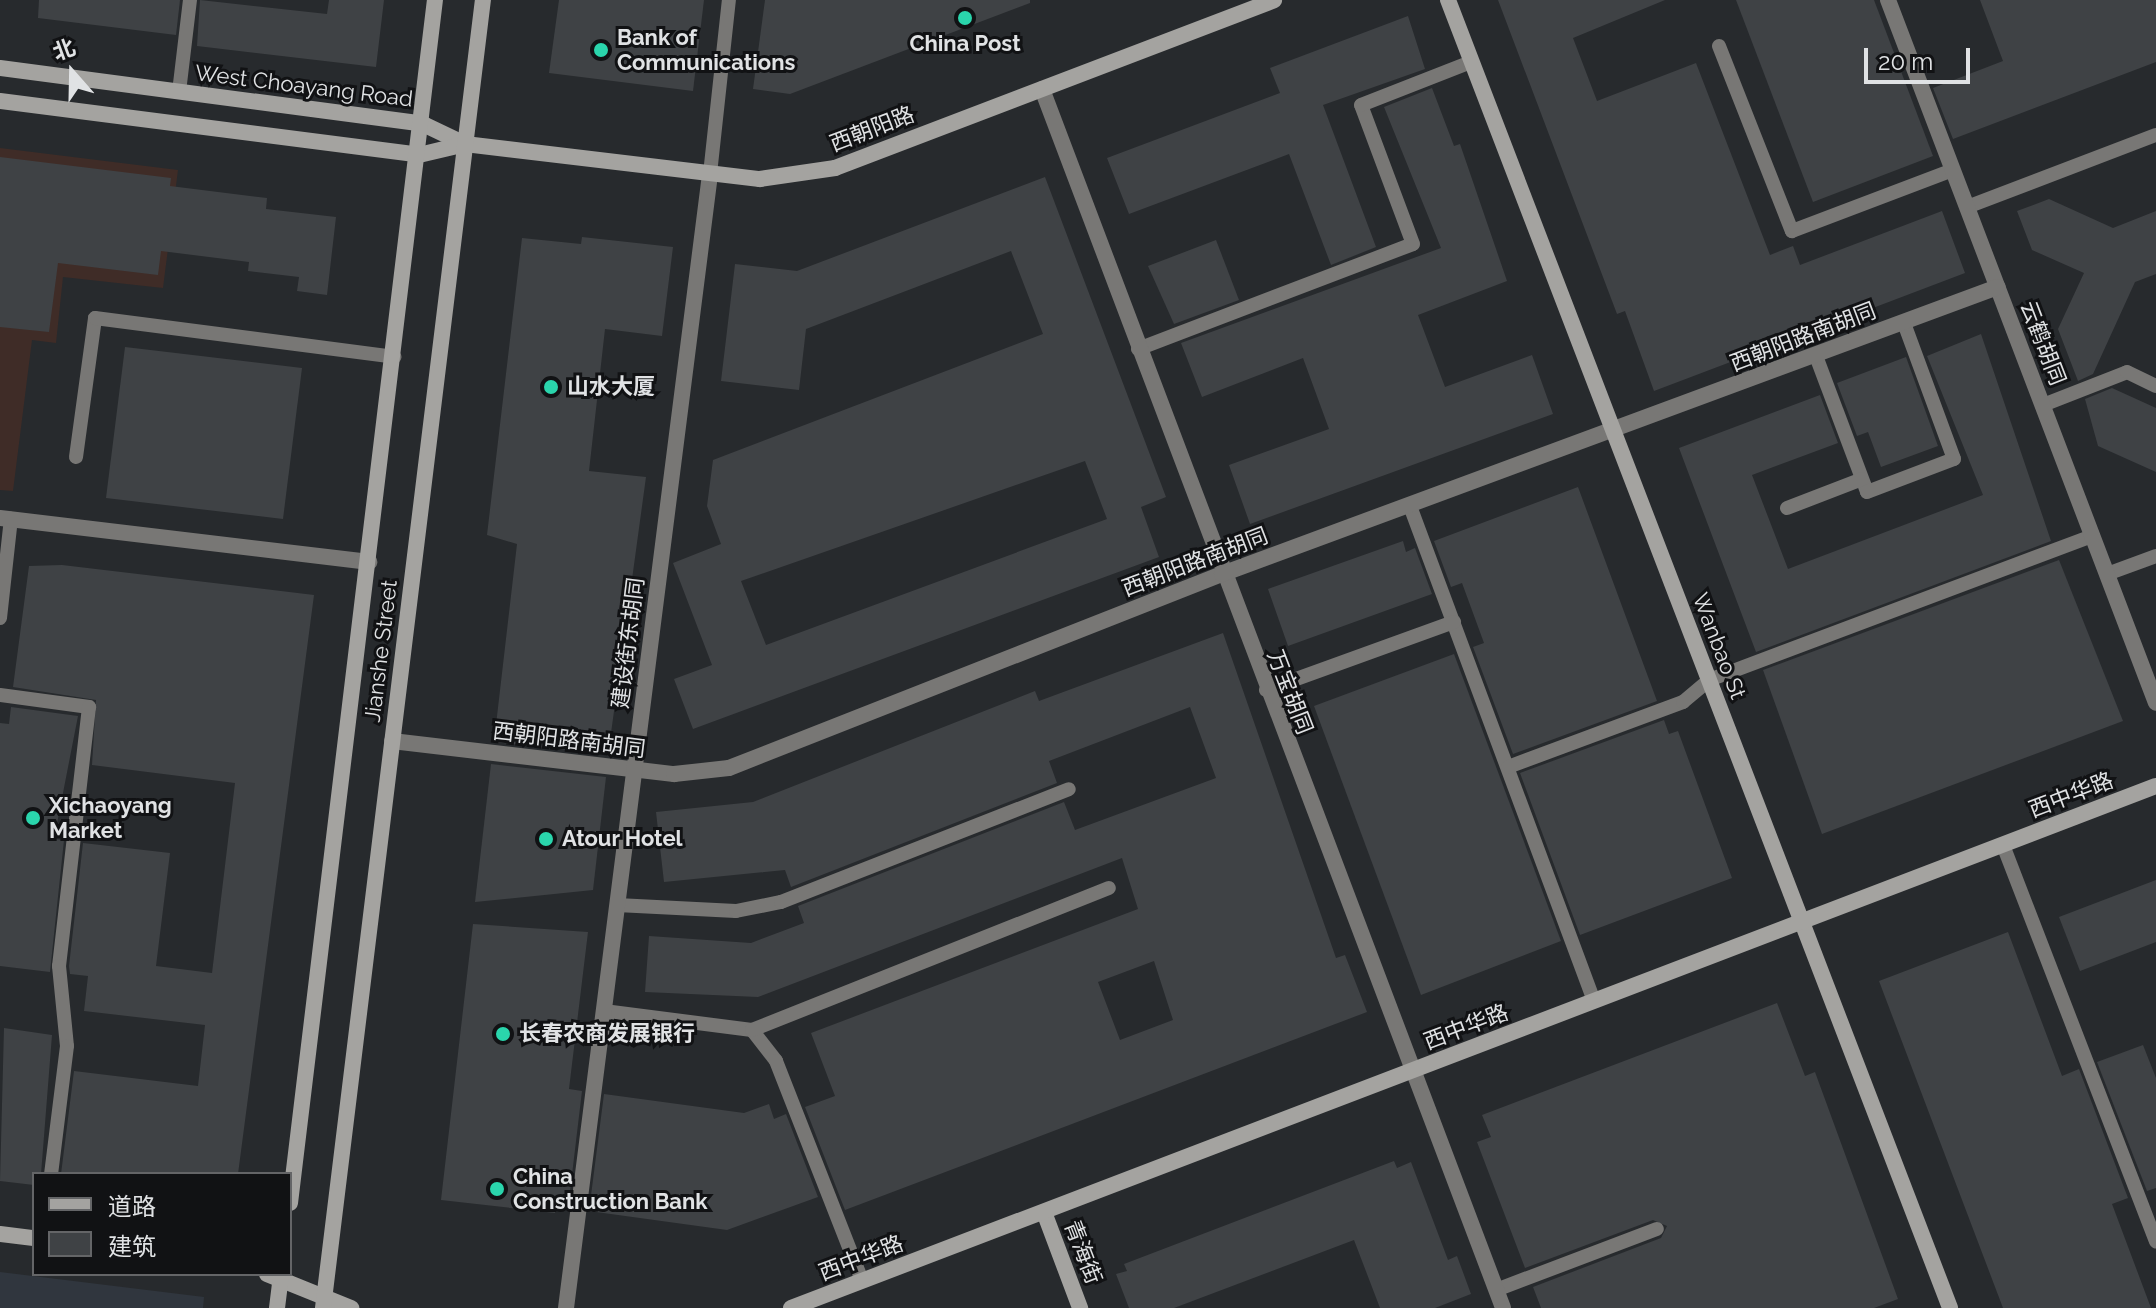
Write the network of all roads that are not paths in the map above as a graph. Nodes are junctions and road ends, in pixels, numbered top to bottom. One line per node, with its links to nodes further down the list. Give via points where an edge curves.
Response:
1 (190, 0): 12 (lane)
2 (435, 0): 14 (main road, Jianshe Street)
3 (483, 0): 16 (main road, Jianshe Street)
4 (729, 0): 19 (lane)
5 (1274, 0): 11 (main road, 西朝阳路)
6 (1448, 0): 9 (main road, Wanbao St)
7 (1888, 0): 18 (street, 云鹤胡同)
8 (1719, 46): 18 (lane, via 1792,231)
9 (1471, 62): 23 (lane, via 1361,105 1413,244); 28 (main road, Wanbao St)
10 (0, 68): 12 (main road, West Choayang Road)
11 (1042, 89): 19 (main road, 西朝阳路, via 802,177); 23 (street, 万宝胡同)
12 (179, 92): 14 (main road, West Choayang Road)
13 (0, 101): 17 (main road)
14 (423, 124): 16 (main road, West Choayang Road); 17 (main road, Jianshe Street)
15 (2156, 135): 20 (lane)
16 (465, 144): 17 (main road); 19 (main road, 西朝阳路); 45 (main road, Jianshe Street)
17 (419, 155): 25 (main road, Jianshe Street)
18 (1953, 170): 20 (street, 云鹤胡同)
19 (710, 174): 47 (street, 建设街东胡同)
20 (1967, 207): 21 (street, 云鹤胡同)
21 (1998, 287): 22 (street, 西朝阳路南胡同); 27 (street, 云鹤胡同)
22 (1904, 323): 24 (street, 西朝阳路南胡同); 30 (lane, via 1954,459 1867,492)
23 (1138, 349): 37 (street, 万宝胡同)
24 (1816, 356): 28 (street, 西朝阳路南胡同); 30 (lane)
25 (394, 357): 29 (lane, via 95,318); 36 (main road, Jianshe Street)
26 (2156, 386): 27 (lane, via 2127,372)
27 (2043, 405): 34 (street, 云鹤胡同)
28 (1614, 432): 31 (street, 西朝阳路南胡同); 41 (main road, Wanbao St)
29 (76, 457)
30 (1862, 479): 32 (lane)
31 (1410, 506): 37 (street, 西朝阳路南胡同); 40 (lane)
32 (1787, 508)
33 (6, 518): 36 (street); 39 (lane)
34 (2093, 536): 38 (street, 云鹤胡同); 41 (lane)
35 (2156, 556): 38 (lane)
36 (369, 562): 59 (main road, Jianshe Street)
37 (1222, 574): 42 (street, 万宝胡同); 47 (street, 西朝阳路南胡同, via 729,768)
38 (2107, 574): 44 (street, 云鹤胡同)
39 (0, 618)
40 (1454, 622): 42 (lane); 46 (lane)
41 (1709, 680): 46 (lane, via 1683,702); 53 (main road, Wanbao St)
42 (1266, 690): 57 (street, 万宝胡同)
43 (0, 695): 58 (lane, via 89,707 59,966 67,1046)
44 (2156, 703)
45 (392, 741): 47 (street, 西朝阳路南胡同); 68 (main road, Jianshe Street)
46 (1508, 767): 54 (lane)
47 (634, 771): 52 (street, 建设街东胡同)
48 (2156, 786): 50 (main road, 西中华路)
49 (1069, 789): 52 (lane, via 781,902 736,911)
50 (2003, 845): 53 (main road, 西中华路); 64 (lane)
51 (1109, 888): 56 (lane)
52 (617, 905): 55 (street, 建设街东胡同)
53 (1802, 922): 54 (main road, 西中华路); 75 (main road, Wanbao St)
54 (1594, 1001): 57 (main road, 西中华路)
55 (604, 1011): 56 (lane); 71 (street, 建设街东胡同)
56 (752, 1030): 66 (lane, via 776,1061)
57 (1412, 1071): 60 (main road, 西中华路); 67 (street, 万宝胡同)
58 (51, 1172)
59 (292, 1187)
60 (1044, 1212): 66 (main road, 西中华路); 73 (main road, 青海街)
61 (1657, 1229): 67 (lane)
62 (0, 1234): 63 (main road)
63 (32, 1238)
64 (2156, 1242)
65 (276, 1276): 68 (main road); 69 (main road)
66 (862, 1281): 72 (main road, 西中华路)
67 (1496, 1290): 74 (street, 万宝胡同)
68 (323, 1303): 70 (main road)
69 (277, 1308)
70 (351, 1308)
71 (566, 1308)
72 (791, 1308)
73 (1080, 1308)
74 (1503, 1308)
75 (1950, 1308)

